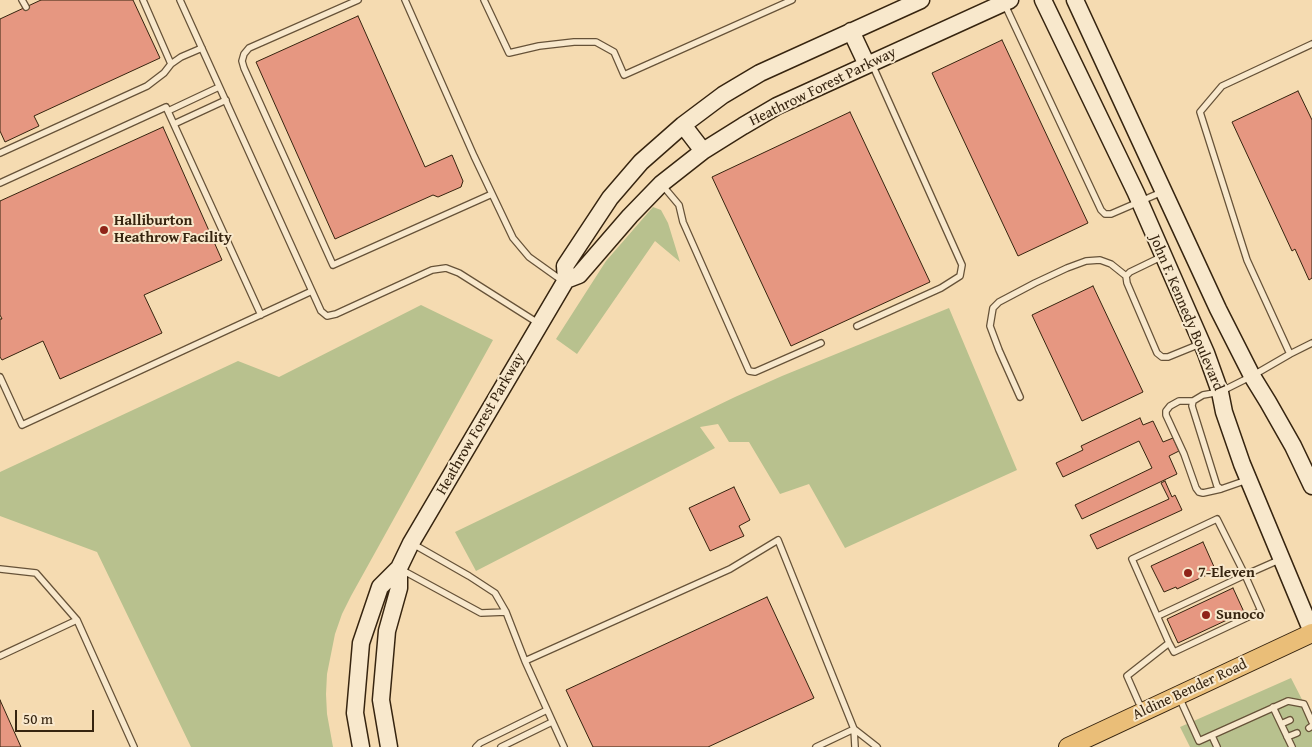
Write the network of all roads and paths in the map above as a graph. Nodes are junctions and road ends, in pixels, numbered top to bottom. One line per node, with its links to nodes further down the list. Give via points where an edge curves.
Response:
1 (22, 0): 12 (lane)
2 (143, 0): 16 (lane)
3 (180, 0): 15 (lane)
4 (358, 0): 28 (lane, via 249,48 242,61 333,264)
5 (405, 0): 28 (lane)
6 (484, 0): 7 (lane, via 508,53 539,46 596,42 614,52 624,75)
7 (792, 0)
8 (921, 0): 13 (street, Heathrow Forest Parkway)
9 (1043, 0): 29 (street, John F. Kennedy Boulevard)
10 (1075, 0): 27 (street, John F. Kennedy Boulevard)
11 (1007, 1): 17 (street, Heathrow Forest Parkway); 29 (lane, via 1101,210 1112,214)
12 (26, 7)
13 (851, 31): 17 (street); 22 (street, Heathrow Forest Parkway, via 760,73)
14 (1312, 44): 40 (lane, via 1222,86 1200,112 1247,260)
15 (202, 48): 16 (lane); 18 (lane)
16 (171, 64): 24 (lane, via 147,86)
17 (869, 64): 23 (street, Heathrow Forest Parkway, via 777,106); 36 (lane, via 962,265 960,276 941,288)
18 (219, 87): 19 (lane); 20 (lane)
19 (226, 100): 21 (lane); 33 (lane)
20 (168, 111): 21 (lane); 25 (lane, via 166,107)
21 (174, 124): 34 (lane)
22 (683, 125): 23 (street); 32 (street, Heathrow Forest Parkway, via 641,162 610,198 565,266)
23 (703, 151): 26 (street, Heathrow Forest Parkway)
24 (0, 153)
25 (0, 183)
26 (661, 184): 32 (street, Heathrow Forest Parkway, via 579,275); 37 (lane, via 679,205 683,222 749,371 755,372)
27 (1164, 192): 29 (lane); 41 (street, John F. Kennedy Boulevard)
28 (492, 194): 32 (lane, via 518,244 535,262)
29 (1140, 202): 30 (street, John F. Kennedy Boulevard)
30 (1163, 256): 31 (lane); 38 (street, John F. Kennedy Boulevard)
31 (1126, 276): 38 (lane, via 1162,357 1168,358); 44 (lane, via 1111,264 1100,260 1086,261 1035,282 993,308 990,326)
32 (565, 281): 35 (street, Heathrow Forest Parkway)
33 (312, 291): 34 (lane); 35 (lane, via 321,311 327,316 432,270 446,268)
34 (260, 315): 42 (lane, via 22,425)
35 (540, 324): 49 (street, Heathrow Forest Parkway)
36 (857, 326)
37 (821, 343)
38 (1202, 343): 43 (street, John F. Kennedy Boulevard)
39 (1312, 343): 40 (lane)
40 (1290, 354): 41 (lane)
41 (1252, 376): 43 (lane); 47 (street, John F. Kennedy Boulevard)
42 (0, 377)
43 (1220, 392): 45 (lane, via 1203,395); 46 (street, John F. Kennedy Boulevard)
44 (1020, 397)
45 (1193, 401): 48 (lane); 48 (lane, via 1179,401 1170,406 1166,415 1196,488 1203,493)
46 (1248, 479): 48 (lane); 50 (street, John F. Kennedy Boulevard)
47 (1312, 486)
48 (1220, 489)
49 (412, 542): 51 (street, Heathrow Forest Parkway); 54 (lane, via 495,593)
50 (1281, 559): 53 (lane); 57 (street, John F. Kennedy Boulevard)
51 (398, 568): 54 (lane, via 481,613); 74 (street, Heathrow Forest Parkway, via 380,587 361,643 355,713); 75 (street, Heathrow Forest Parkway, via 399,588 387,631 381,700)
52 (0, 569): 56 (lane, via 36,572)
53 (1245, 575): 55 (lane); 55 (lane, via 1217,519 1132,559); 58 (lane, via 1261,611 1174,652)
54 (506, 612): 60 (lane)
55 (1158, 616): 58 (lane)
56 (77, 620): 59 (lane); 73 (lane)
57 (1312, 632): 61 (main road, Aldine Bender Road)
58 (1170, 643): 64 (lane, via 1126,676)
59 (0, 656)
60 (525, 662): 63 (lane); 69 (lane, via 730,569 778,540)
61 (1178, 695): 64 (main road, Aldine Bender Road); 71 (lane, via 1199,741)
62 (1273, 707): 67 (lane, via 1288,701 1304,704 1305,714); 68 (lane); 71 (lane)
63 (547, 710): 66 (lane); 76 (lane)
64 (1143, 712): 82 (main road, Aldine Bender Road)
65 (1290, 720): 68 (lane)
66 (552, 722): 77 (lane); 78 (lane)
67 (1312, 722)
68 (1281, 724): 72 (lane)
69 (854, 729): 79 (lane); 80 (lane); 81 (lane)
70 (1297, 733): 72 (lane)
71 (1212, 736): 83 (lane)
72 (1288, 737): 84 (lane)
73 (134, 747)
74 (361, 747)
75 (389, 747)
76 (476, 747)
77 (501, 747)
78 (564, 747)
79 (816, 747)
80 (855, 747)
81 (877, 747)
82 (1068, 747)
83 (1217, 747)
84 (1292, 747)

